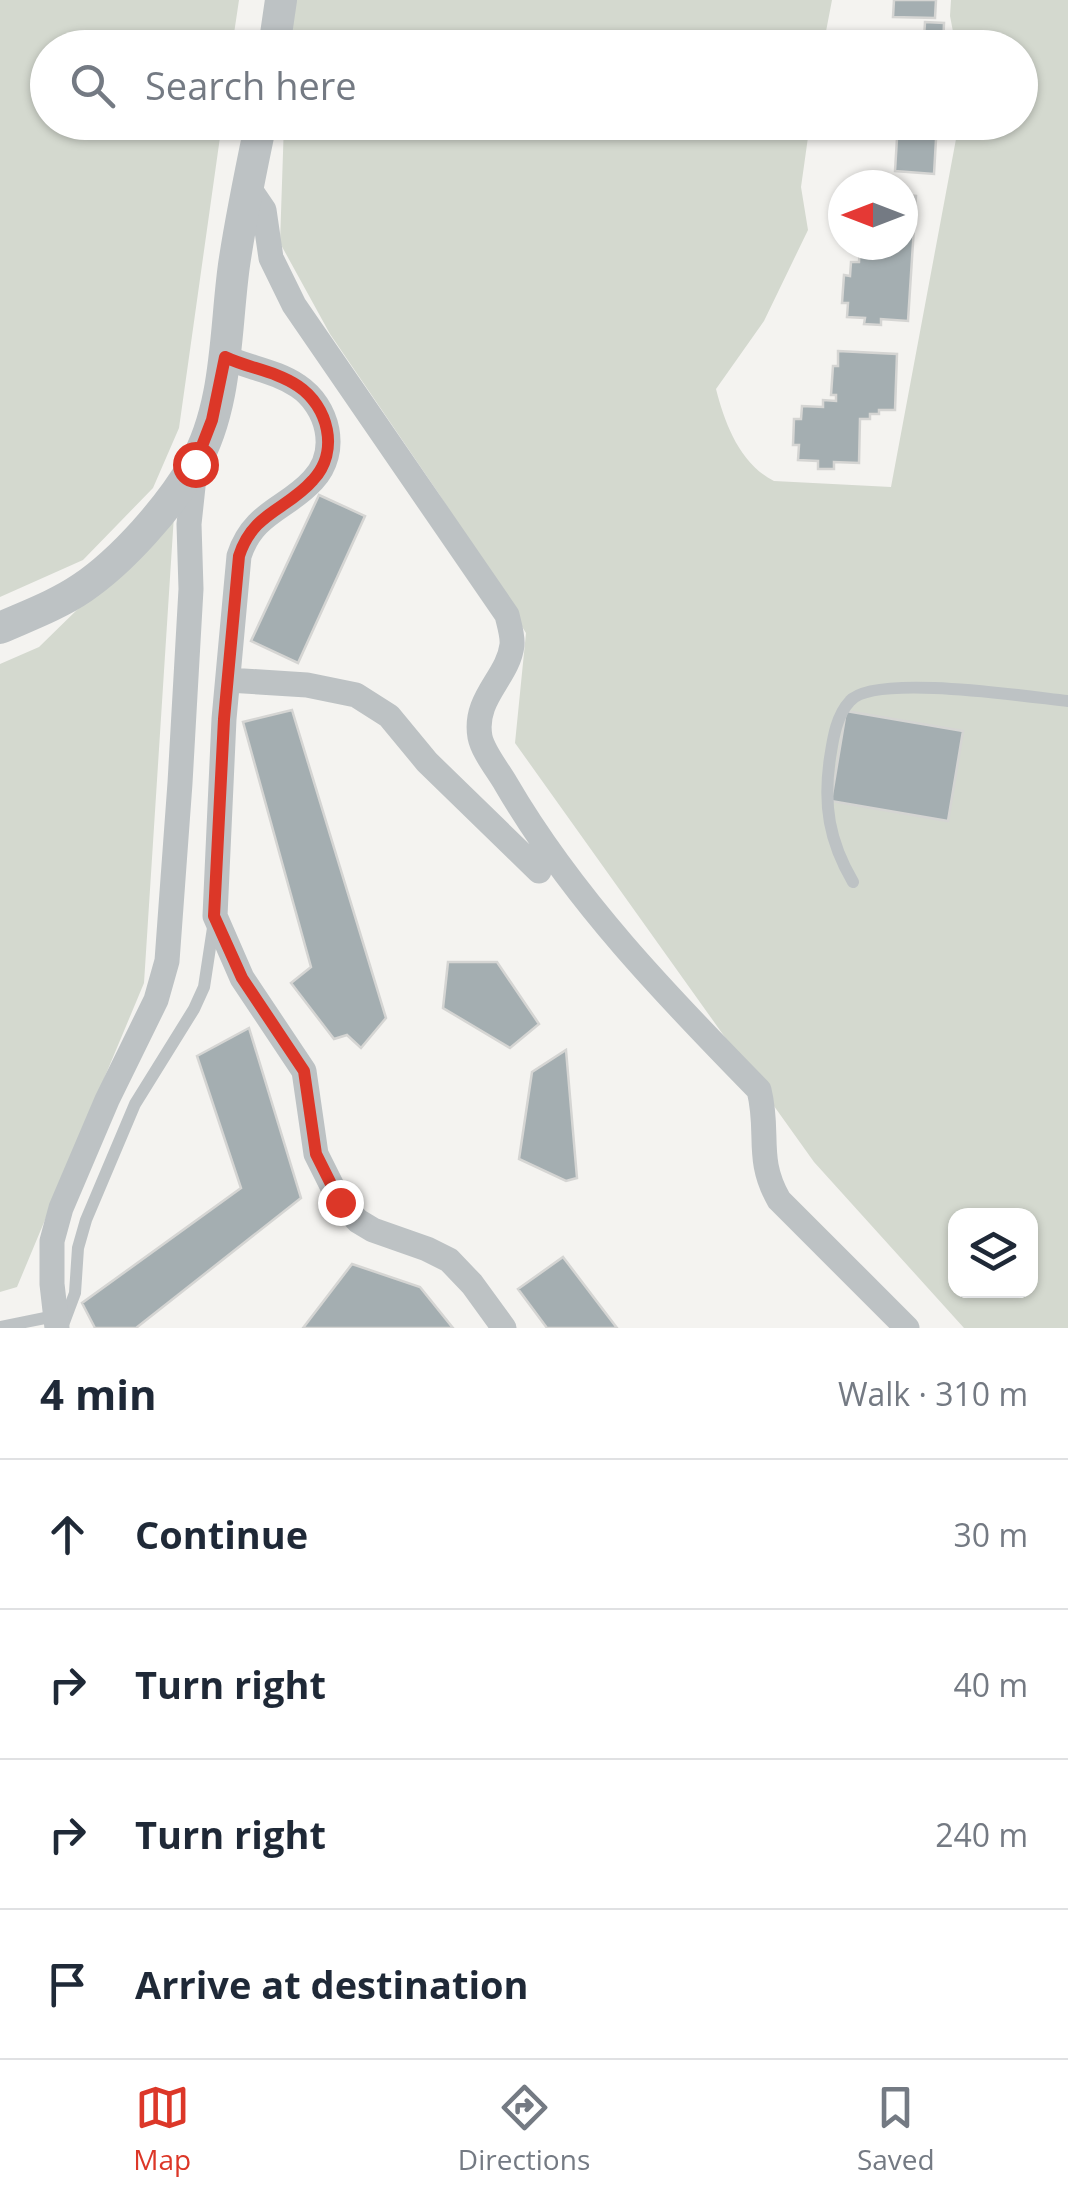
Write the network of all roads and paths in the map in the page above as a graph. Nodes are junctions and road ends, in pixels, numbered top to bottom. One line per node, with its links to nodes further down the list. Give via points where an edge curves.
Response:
1 (281, 0): 2 (street)
2 (277, 30)
3 (257, 140): 4 (street)
4 (247, 185): 5 (street); 16 (street, via 264,210 271,258 294,306 507,615 513,642 488,691 480,740 523,814 629,954 760,1090 766,1177 779,1200)
5 (225, 357): 6 (street); 8 (street, via 298,386 328,426 314,479 244,541)
6 (195, 464): 7 (street, via 118,558 82,588); 13 (street, via 167,961 156,1000 61,1208 52,1241)
7 (0, 628)
8 (228, 680): 10 (street, via 356,695 389,716 426,762); 12 (street)
9 (1068, 701): 11 (lane, via 934,687 876,689 850,701 834,730 826,784 832,838)
10 (539, 872)
11 (853, 882)
12 (214, 916): 13 (lane, via 204,987 130,1113 86,1220 75,1293); 15 (street, via 242,978 304,1071 316,1154 340,1202 373,1230 449,1260)
13 (58, 1324): 14 (lane)
14 (0, 1327)
15 (504, 1328)
16 (907, 1328)

